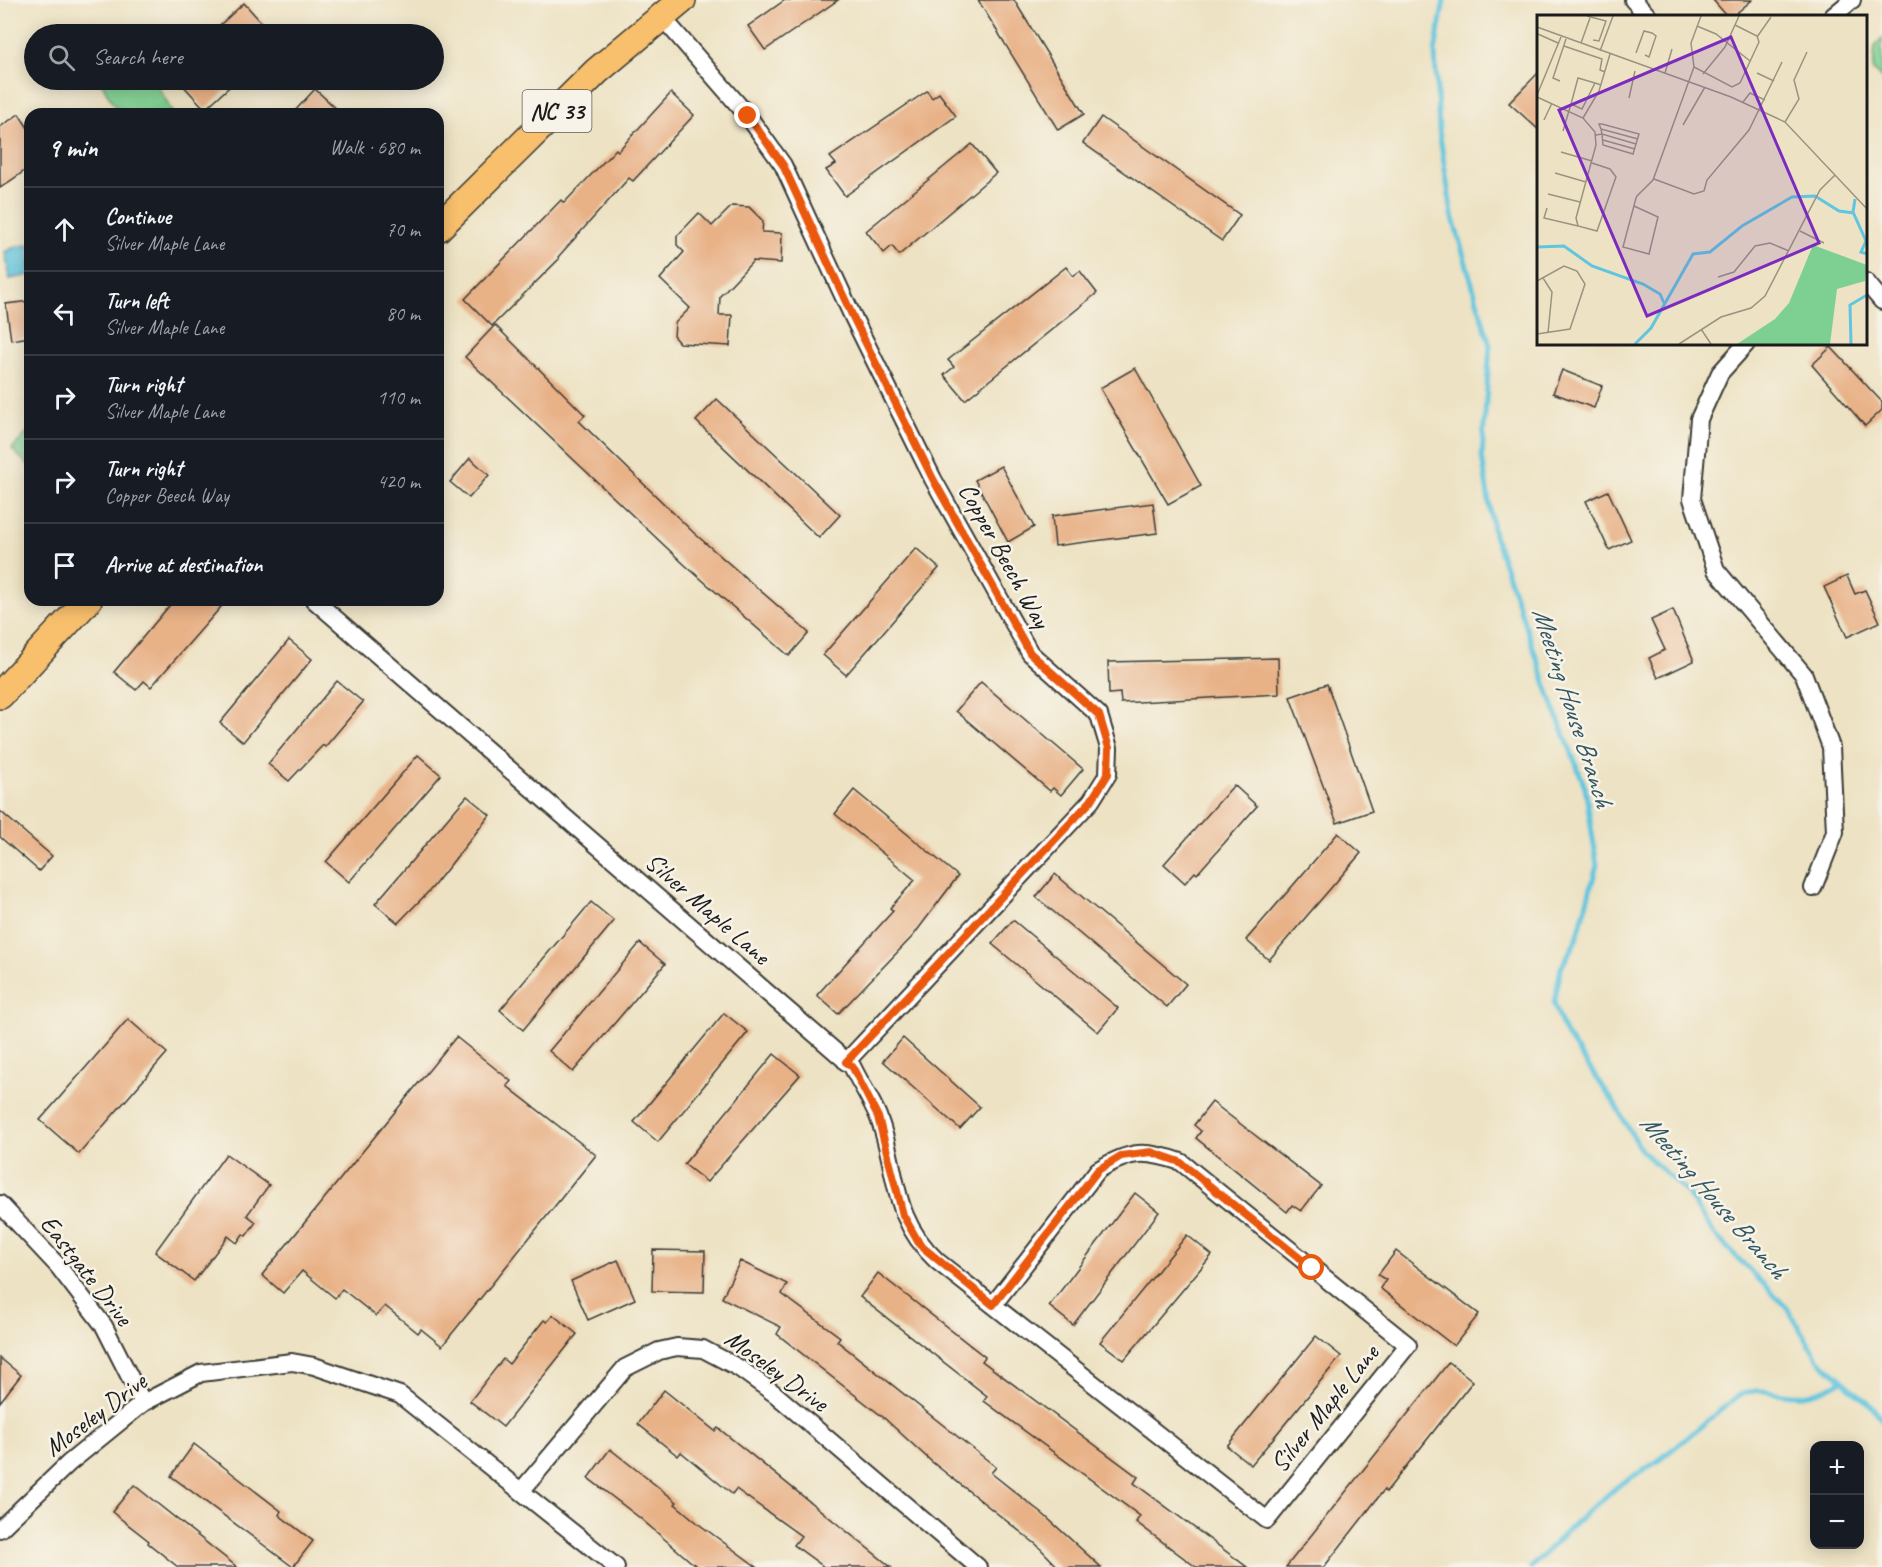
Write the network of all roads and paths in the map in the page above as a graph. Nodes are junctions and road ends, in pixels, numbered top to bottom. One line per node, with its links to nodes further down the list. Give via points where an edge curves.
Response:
1 (1633, 0): 4 (street)
2 (1852, 0): 5 (street)
3 (672, 8): 6 (main road, NC 33, via 597,72); 14 (street, Copper Beech Way, via 783,165 933,479 1030,653 1099,715 1109,748 1108,774 1091,801)
4 (1647, 15)
5 (1834, 15)
6 (444, 222)
7 (1867, 283): 8 (street)
8 (1882, 301)
9 (1745, 345): 13 (street, via 1720,373 1699,419 1692,499 1716,570 1804,675 1831,747 1835,832)
10 (82, 606): 12 (main road)
11 (321, 606): 14 (street, Silver Maple Lane)
12 (0, 695)
13 (1813, 888)
14 (846, 1062): 16 (street, Silver Maple Lane, via 852,1066 878,1117 903,1215 920,1245)
15 (0, 1204): 17 (street, Eastgate Drive, via 58,1266 104,1326)
16 (993, 1305): 16 (street, Silver Maple Lane, via 1268,1520 1408,1345 1180,1162 1151,1152 1121,1156 1098,1170)
17 (143, 1403): 18 (street, Moseley Drive, via 201,1373 292,1362 314,1366 400,1395); 19 (street, Moseley Drive, via 69,1463)
18 (522, 1490): 20 (street, Moseley Drive); 21 (street, Moseley Drive, via 625,1368 659,1351 677,1347 703,1349 775,1394)
19 (0, 1529)
20 (616, 1567)
21 (978, 1567)

